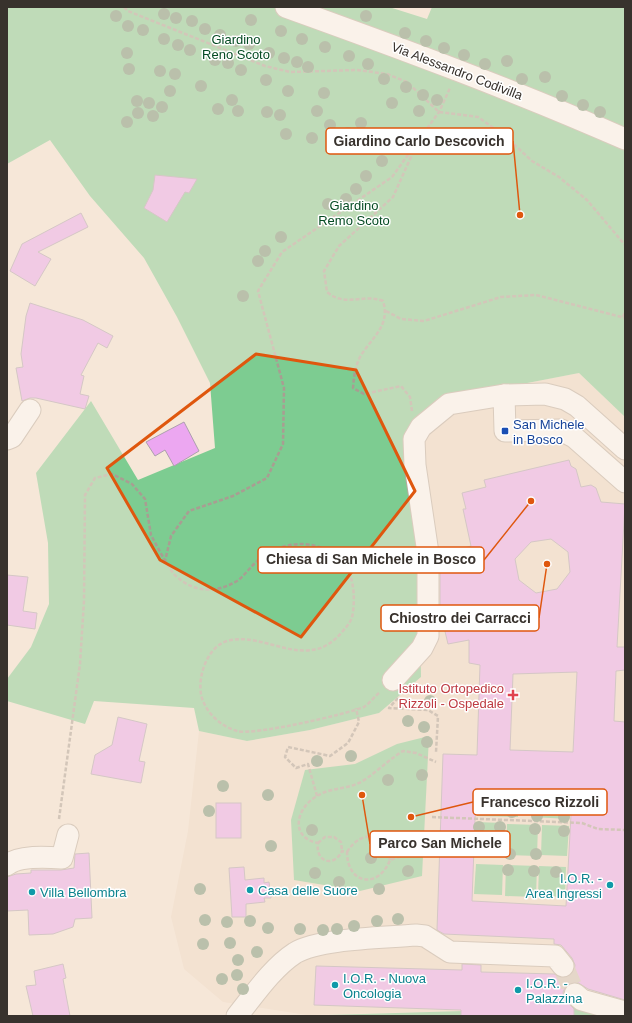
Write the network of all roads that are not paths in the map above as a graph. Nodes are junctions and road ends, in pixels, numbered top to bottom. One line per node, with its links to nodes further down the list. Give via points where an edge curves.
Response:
1 (286, 7): 2 (street, Via Alessandro Codivilla, via 579,118)
2 (625, 139)
3 (504, 395): 6 (street, via 533,393 565,399 577,406); 7 (street, via 505,432 562,430 574,437); 8 (street, via 449,404 421,427 414,438 428,553 428,636)
4 (30, 410): 5 (street, via 12,437)
5 (7, 439)
6 (625, 449)
7 (625, 482)
8 (398, 687)
9 (63, 831): 10 (street, via 62,858 34,858 10,862)
10 (7, 865)
11 (563, 966): 14 (street, via 555,956 450,952 425,936 416,935 329,943 309,947 284,961)
12 (575, 994): 13 (street, via 582,1000)
13 (625, 1012)
14 (237, 1016)

